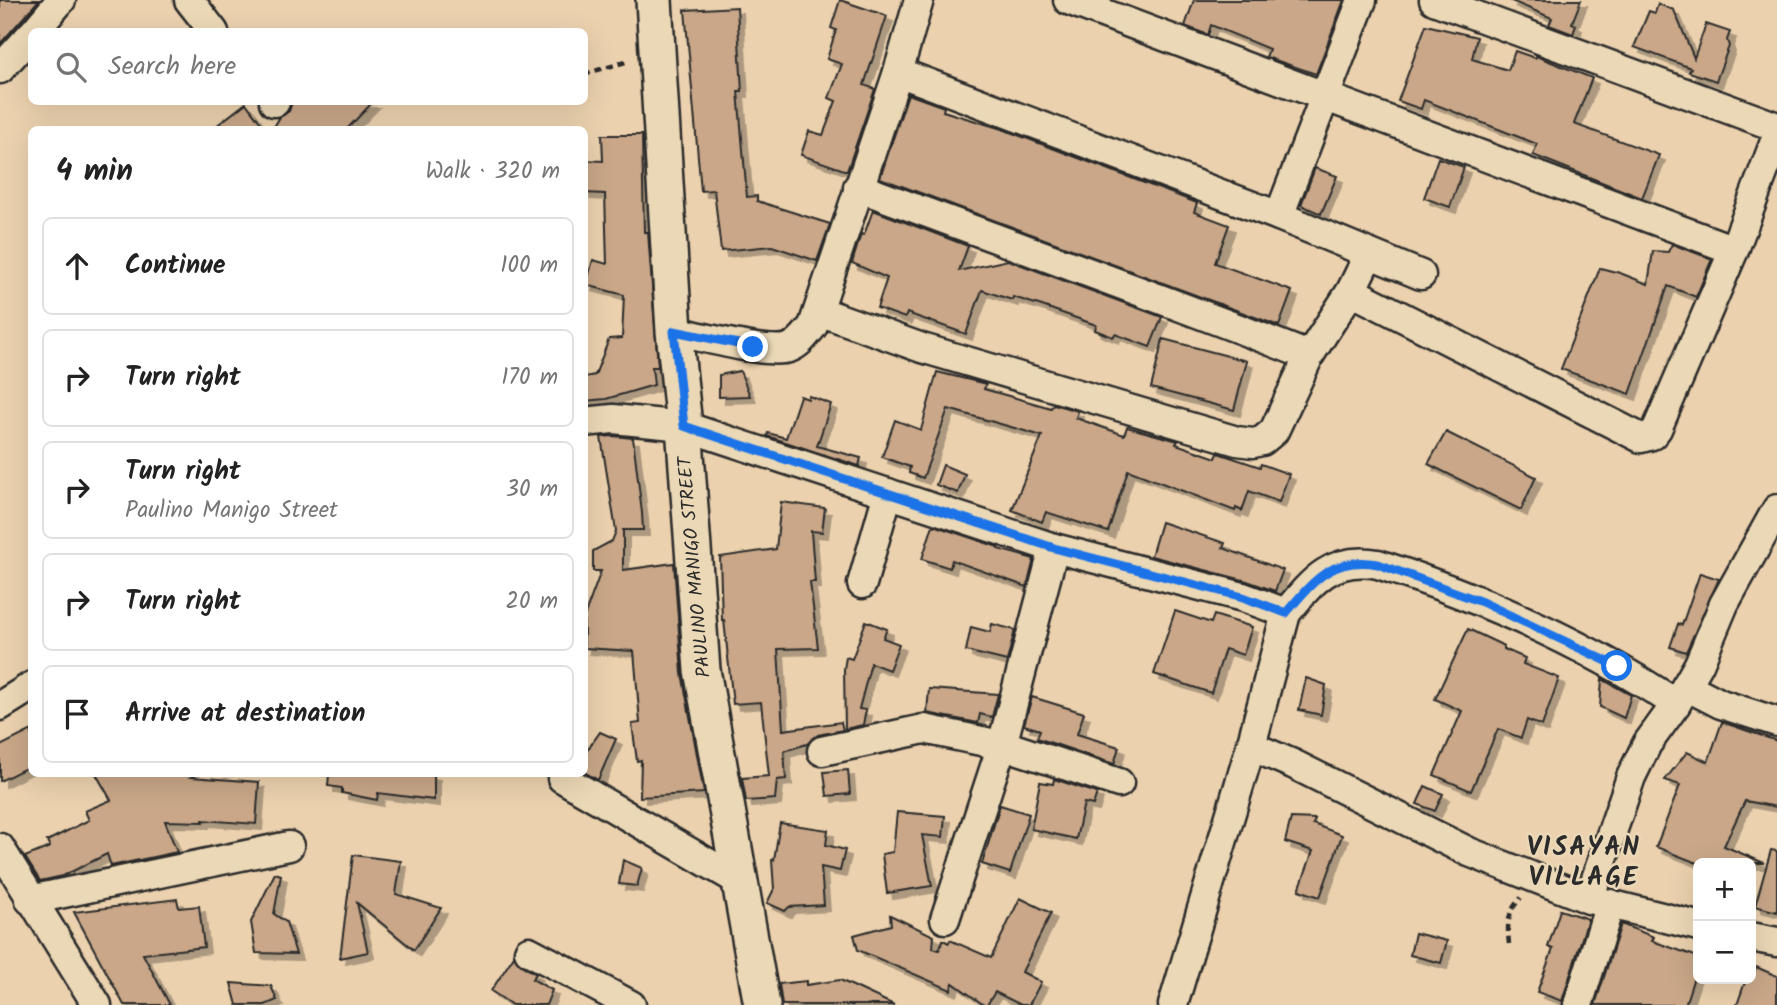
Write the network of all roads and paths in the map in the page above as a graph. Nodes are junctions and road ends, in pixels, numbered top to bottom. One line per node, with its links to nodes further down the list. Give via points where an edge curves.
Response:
1 (61, 0): 8 (street)
2 (188, 0): 9 (street)
3 (654, 0): 11 (street, PAULINO MANIGO STREET)
4 (919, 0): 13 (street)
5 (1068, 0): 15 (street)
6 (1362, 0): 15 (street)
7 (1434, 0): 16 (street)
8 (37, 28)
9 (211, 28)
10 (28, 38): 12 (street)
11 (657, 55): 14 (path); 25 (street, PAULINO MANIGO STREET)
12 (0, 69)
13 (898, 72): 18 (street); 19 (street)
14 (588, 73)
15 (1324, 97): 19 (street); 20 (street)
16 (1777, 127)
17 (1777, 136): 20 (street)
18 (858, 187): 24 (street); 26 (street)
19 (1279, 216): 21 (street)
20 (1734, 250): 23 (street, via 1657,429 1641,438)
21 (1370, 254): 22 (street); 23 (street)
22 (1421, 275)
23 (1351, 291): 26 (street)
24 (819, 311): 25 (street, via 806,335 786,349); 26 (street, via 922,348 1253,443 1274,431)
25 (674, 331): 28 (street, PAULINO MANIGO STREET)
26 (1309, 356)
27 (588, 422): 28 (street, via 613,419)
28 (684, 426): 29 (street); 45 (street, PAULINO MANIGO STREET, via 702,670)
29 (888, 493): 31 (street); 32 (street)
30 (1777, 509): 35 (street, via 1724,604)
31 (1054, 548): 33 (street, via 1243,597); 38 (street)
32 (862, 584)
33 (1286, 613): 35 (street, via 1325,572 1344,563 1378,564 1482,602); 39 (street)
34 (28, 688): 36 (street)
35 (1681, 695): 37 (street); 48 (street, via 1631,776)
36 (0, 706)
37 (1777, 722)
38 (1002, 745): 40 (street, via 924,729); 42 (street); 49 (street)
39 (1251, 746): 46 (street, via 1469,852); 58 (street)
40 (822, 751)
41 (562, 778): 45 (street)
42 (1119, 783)
43 (289, 846): 47 (street)
44 (0, 848): 47 (street)
45 (739, 881): 57 (street, PAULINO MANIGO STREET)
46 (1544, 882): 48 (street); 53 (path, via 1510,910)
47 (30, 900): 55 (street)
48 (1600, 902): 50 (street); 59 (street)
49 (945, 919)
50 (1693, 925)
51 (1756, 938): 52 (street)
52 (1777, 942)
53 (1510, 944)
54 (529, 951): 56 (street)
55 (97, 1005)
56 (631, 1005)
57 (762, 1005)
58 (1173, 1005)
59 (1578, 1005)

